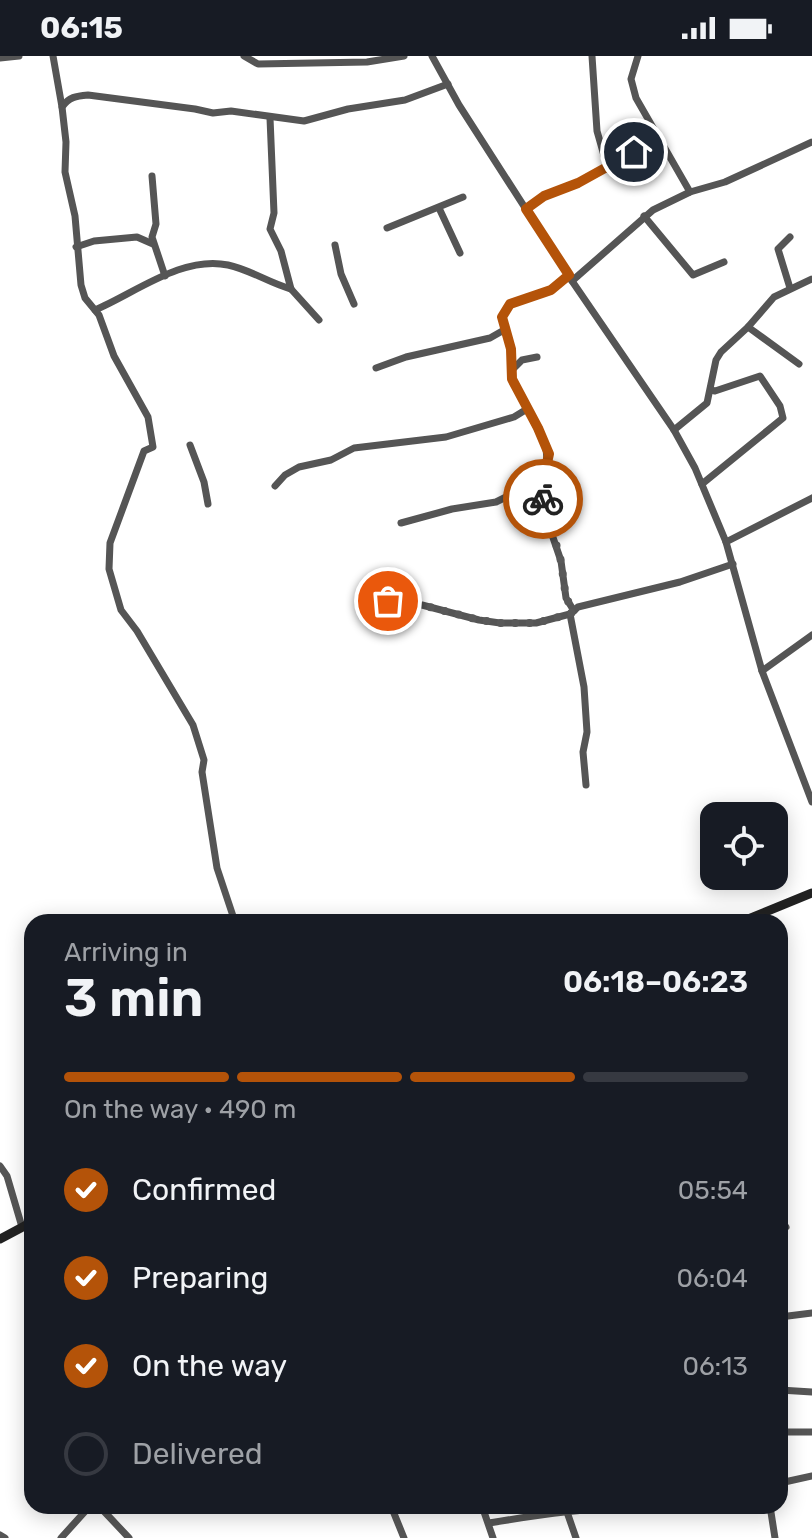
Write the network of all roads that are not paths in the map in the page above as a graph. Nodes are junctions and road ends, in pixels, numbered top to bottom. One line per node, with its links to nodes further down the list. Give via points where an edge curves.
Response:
1 (19, 56): 8 (street)
2 (41, 56): 9 (street)
3 (244, 56): 4 (street, via 258,64)
4 (404, 56)
5 (432, 56): 10 (street)
6 (592, 56): 16 (street, via 597,131)
7 (638, 56): 13 (street, via 632,88)
8 (0, 58)
9 (53, 58): 11 (street)
10 (448, 84): 12 (street, via 405,100 304,121); 21 (street)
11 (62, 107): 12 (street, via 67,99 88,95); 27 (street)
12 (270, 118): 34 (street, via 270,229)
13 (660, 139): 16 (street); 18 (street)
14 (812, 142): 18 (street)
15 (775, 161): 18 (street, via 733,183)
16 (607, 166): 21 (street)
17 (152, 176): 25 (street)
18 (691, 193): 22 (street)
19 (463, 197): 20 (street)
20 (439, 208): 23 (street); 28 (street)
21 (526, 209): 31 (street)
22 (644, 216): 29 (street, via 693,275); 31 (street)
23 (387, 228)
24 (790, 237): 33 (street, via 778,249)
25 (153, 244): 27 (street, via 137,237); 30 (street)
26 (335, 245): 35 (street)
27 (76, 247): 36 (street, via 81,285)
28 (460, 253)
29 (724, 262)
30 (165, 276): 34 (street, via 216,263); 36 (street)
31 (570, 278): 39 (street, via 510,304 503,311); 48 (street)
32 (812, 279): 33 (street)
33 (790, 288): 38 (street, via 774,297)
34 (291, 289): 37 (street)
35 (354, 304)
36 (95, 310): 65 (street, via 148,417 153,447 144,451 136,469 110,543 109,569 121,610 193,725 201,747 217,868)
37 (319, 320)
38 (748, 327): 43 (street); 46 (street, via 716,360)
39 (504, 330): 40 (street); 44 (street)
40 (511, 349): 42 (street); 45 (street)
41 (537, 357): 42 (street)
42 (522, 360): 45 (street)
43 (799, 364)
44 (376, 368)
45 (512, 371): 47 (street)
46 (711, 390): 48 (street, via 707,403); 51 (street, via 760,376 783,418)
47 (527, 409): 50 (street, via 549,454); 52 (street, via 446,437 354,448 299,467)
48 (674, 430): 51 (street)
49 (190, 445): 54 (street)
50 (533, 481): 55 (street, via 496,502); 59 (street, via 542,496)
51 (702, 484): 56 (street)
52 (275, 486)
53 (812, 498): 56 (street)
54 (208, 504)
55 (401, 523)
56 (726, 542): 57 (street)
57 (733, 564): 59 (street); 61 (street)
58 (388, 601): 59 (street, via 500,623 536,623)
59 (572, 613): 62 (street, via 584,687)
60 (812, 635): 61 (street)
61 (762, 671): 63 (street)
62 (586, 785)
63 (812, 802)
64 (812, 893): 66 (main road)
65 (232, 914)
66 (761, 914)
67 (0, 1166): 68 (street)
68 (22, 1227): 69 (main road)
69 (0, 1239)
70 (812, 1313): 71 (street)
71 (788, 1316)
72 (788, 1390): 73 (street)
73 (812, 1392)
74 (788, 1432): 75 (street)
75 (812, 1432)
76 (812, 1476): 77 (street)
77 (788, 1481)
78 (83, 1514): 86 (street)
79 (106, 1514): 87 (street)
80 (394, 1514): 88 (street)
81 (485, 1514): 85 (street)
82 (553, 1514): 85 (street)
83 (568, 1514): 90 (street)
84 (771, 1514): 91 (street)
85 (489, 1523): 89 (street)
86 (61, 1538)
87 (129, 1538)
88 (404, 1538)
89 (493, 1538)
90 (576, 1538)
91 (775, 1538)

